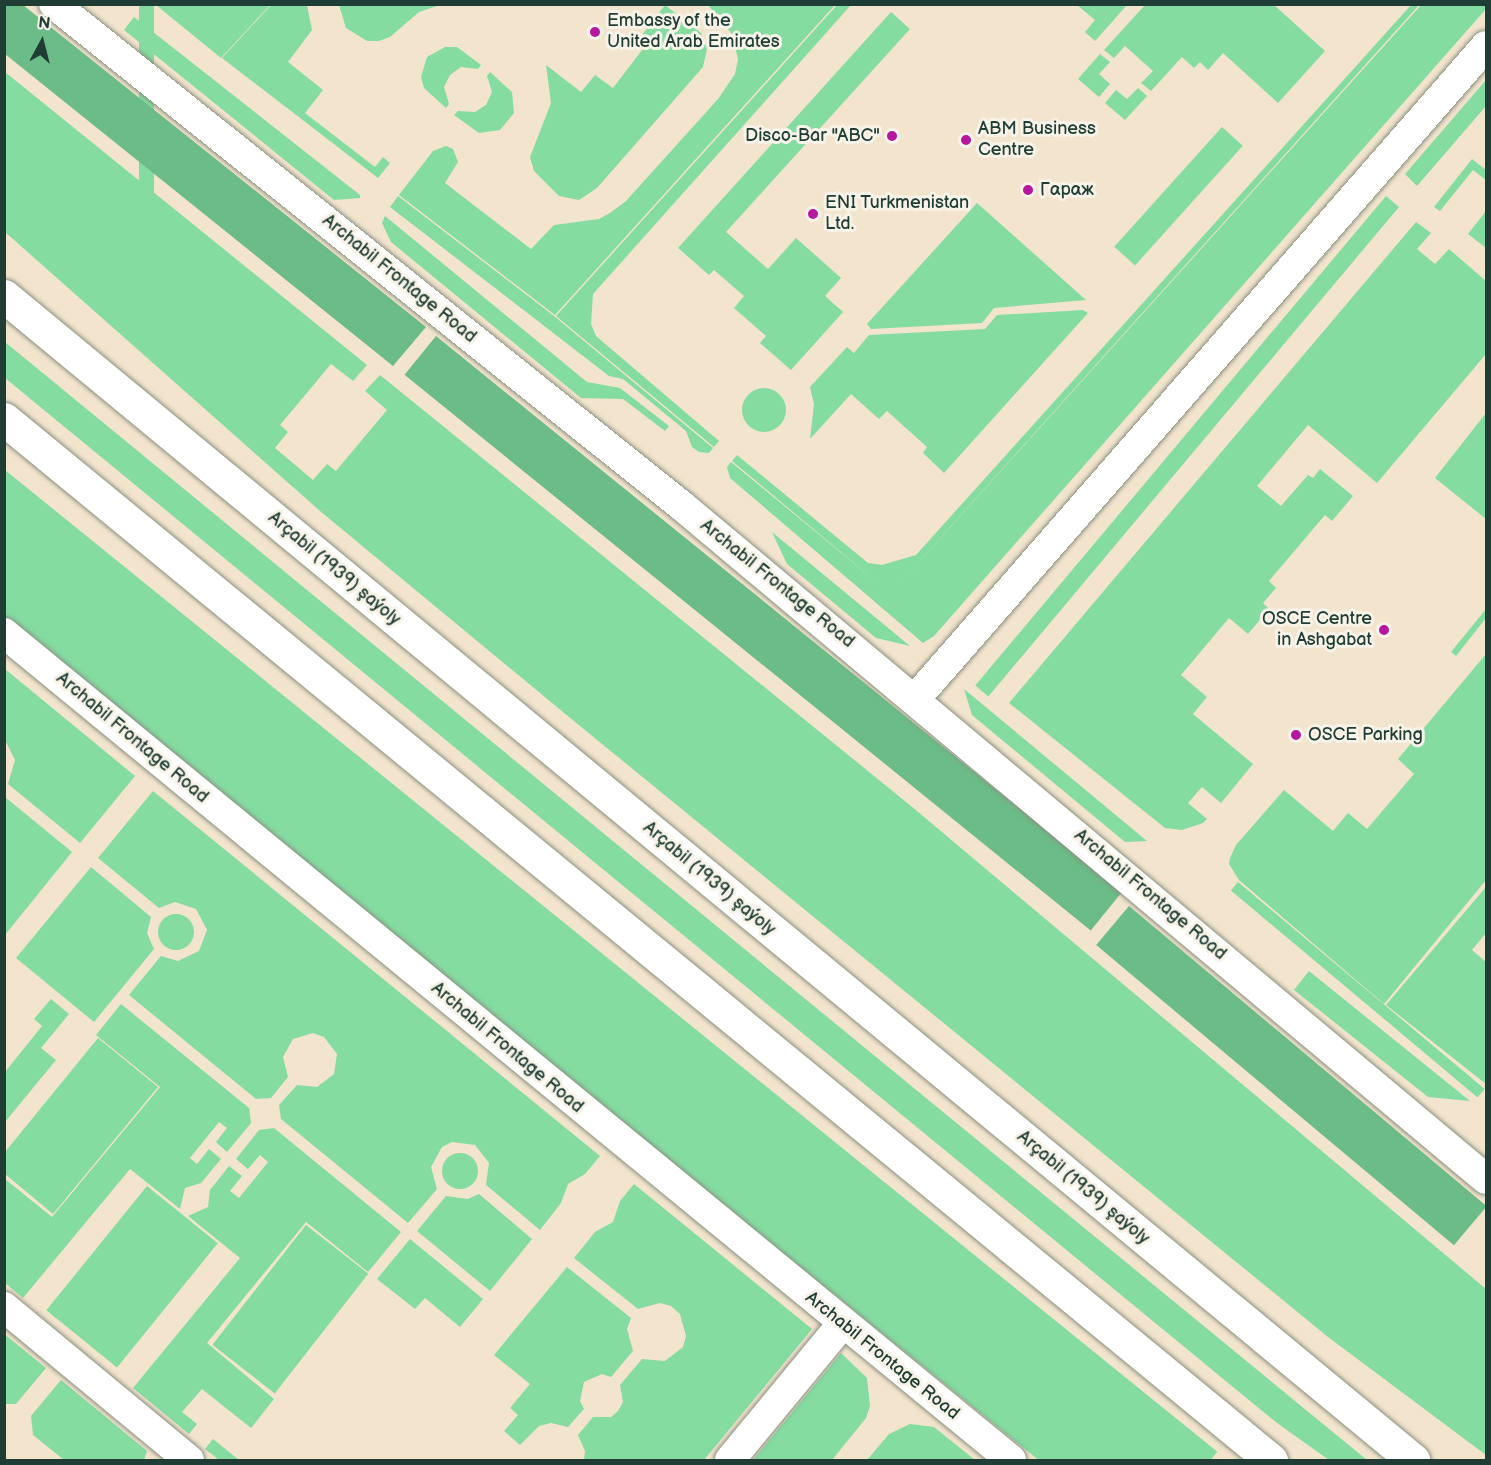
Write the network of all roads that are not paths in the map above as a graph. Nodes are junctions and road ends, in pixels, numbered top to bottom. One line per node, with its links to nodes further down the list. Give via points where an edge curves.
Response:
1 (54, 4): 6 (street, Archabil Frontage Road)
2 (1486, 46): 6 (street)
3 (4, 296): 10 (main road, Arçabil (1939) şaýoly)
4 (4, 419): 14 (main road)
5 (4, 633): 9 (street, Archabil Frontage Road)
6 (916, 698): 7 (street, Archabil Frontage Road)
7 (1486, 1179)
8 (4, 1307): 11 (street)
9 (842, 1324): 12 (street); 13 (street, Archabil Frontage Road)
10 (1380, 1433): 15 (main road, Arçabil (1939) şaýoly); 16 (main road)
11 (189, 1461)
12 (730, 1461)
13 (1011, 1461)
14 (1271, 1461)
15 (1413, 1461)
16 (1429, 1461)

